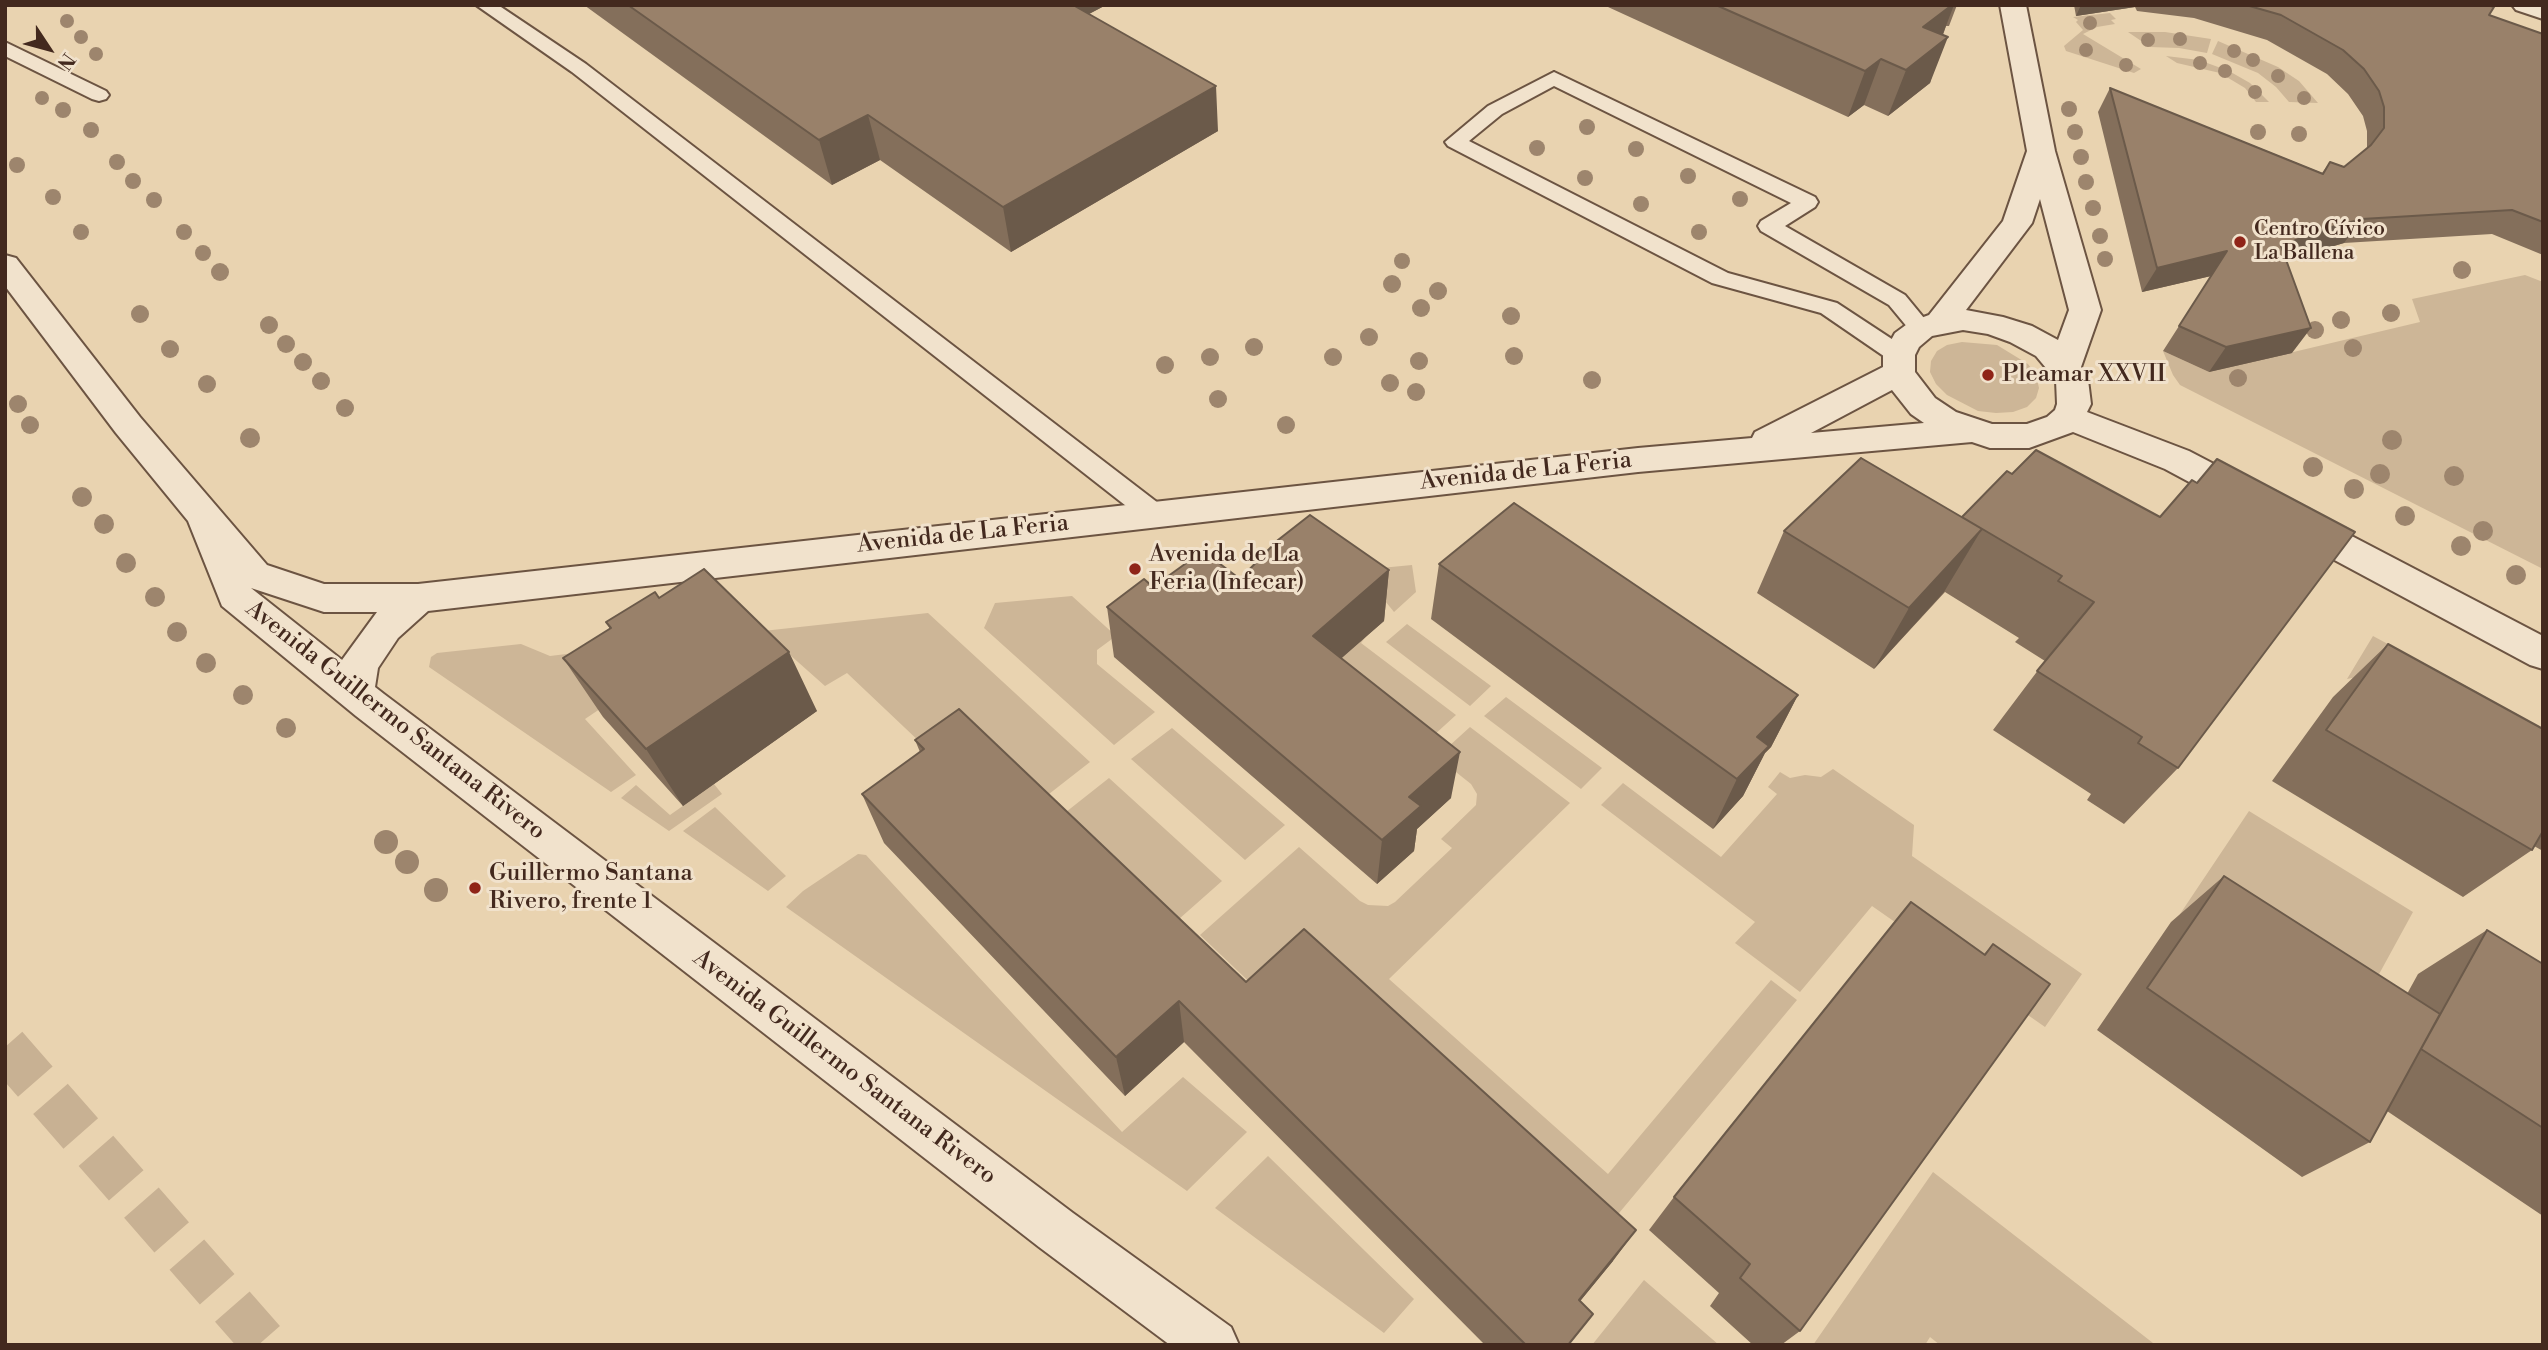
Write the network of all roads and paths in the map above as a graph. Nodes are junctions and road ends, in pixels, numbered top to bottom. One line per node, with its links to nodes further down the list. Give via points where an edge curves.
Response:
1 (485, 5): 15 (lane, via 579,68)
2 (2013, 5): 7 (street)
3 (2525, 5): 4 (street)
4 (2543, 11)
5 (5, 48): 6 (lane)
6 (99, 95)
7 (2041, 151): 9 (street, via 2017,223); 11 (street, via 2085,310)
8 (5, 265): 16 (street, Avenida Guillermo Santana Rivero)
9 (1930, 326): 10 (street, via 1906,341); 10 (lane, via 1897,300 1769,226 1807,202 1554,78 1495,110 1455,142 1720,278 1829,308); 11 (street, via 1963,320 1992,324 2047,348)
10 (1899, 363): 13 (street, via 1908,389 1923,406); 14 (street, Avenida de La Feria)
11 (2065, 367): 12 (street, via 2075,392)
12 (2068, 417): 13 (street, via 2029,436); 18 (street, via 2177,460)
13 (1969, 431): 14 (street, Avenida de La Feria)
14 (1752, 449): 15 (street, Avenida de La Feria)
15 (1153, 513): 17 (street, Avenida de La Feria)
16 (204, 515): 17 (street, Avenida de La Feria, via 254,575 324,598); 19 (street, Avenida Guillermo Santana Rivero, via 235,596)
17 (418, 598): 19 (street, via 385,628 359,664)
18 (2543, 654)
19 (355, 691): 20 (street, Avenida Guillermo Santana Rivero, via 1056,1230)
20 (1213, 1345)

